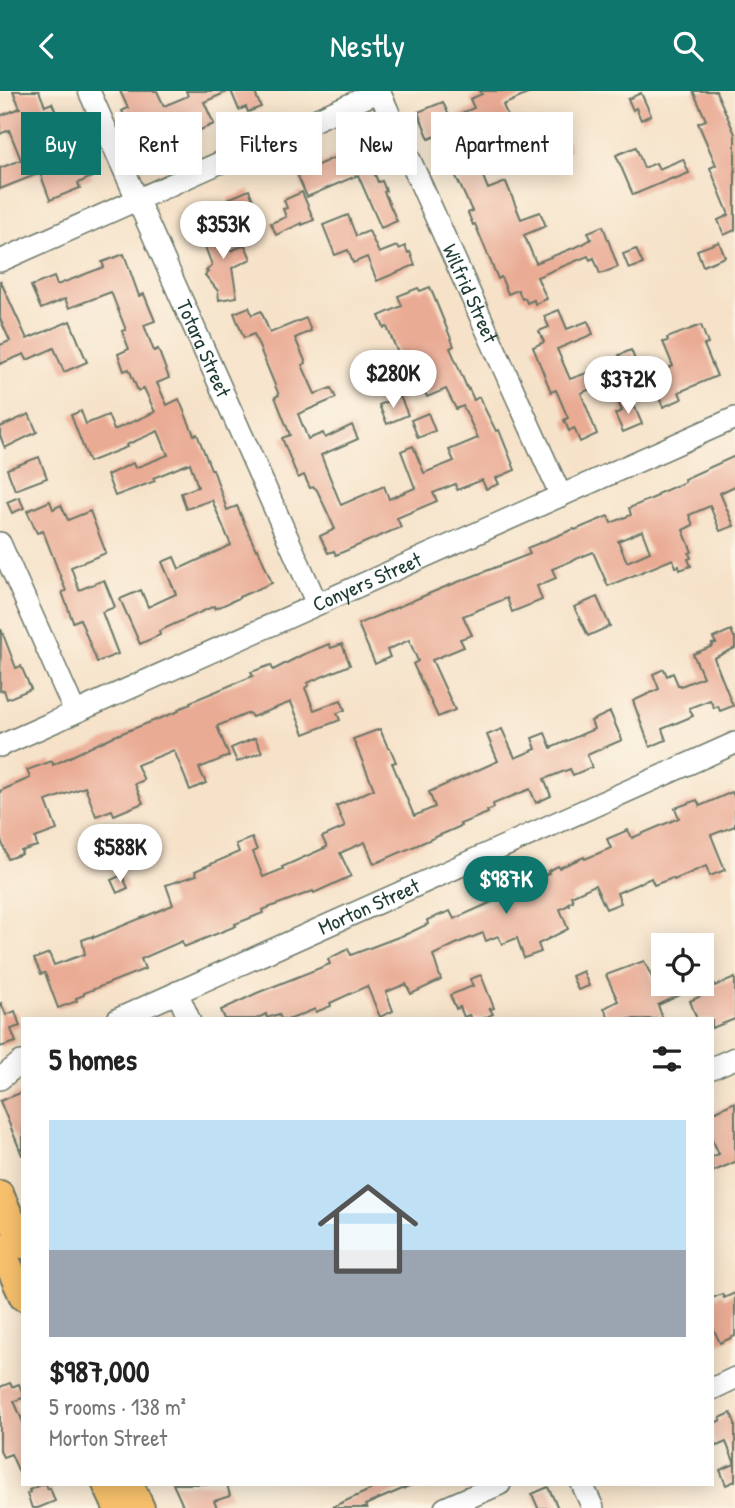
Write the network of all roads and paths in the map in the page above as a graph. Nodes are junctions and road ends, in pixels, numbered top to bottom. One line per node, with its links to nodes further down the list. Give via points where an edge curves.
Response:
1 (89, 91): 3 (street, Totara Street)
2 (380, 91): 3 (street); 6 (street, Wilfrid Street)
3 (138, 200): 4 (street); 8 (street, Totara Street)
4 (0, 261)
5 (735, 418): 6 (street, Conyers Street)
6 (561, 496): 8 (street, Conyers Street)
7 (0, 543): 9 (street)
8 (317, 604): 9 (street, Conyers Street)
9 (75, 712): 11 (street, Conyers Street)
10 (735, 743): 12 (street, Morton Street)
11 (0, 745)
12 (177, 992): 13 (street, Morton Street); 14 (street)
13 (122, 1017)
14 (188, 1017)
15 (735, 1058): 19 (street)
16 (21, 1061): 18 (street)
17 (21, 1062): 20 (street)
18 (0, 1065)
19 (714, 1067)
20 (0, 1079)
21 (0, 1194): 22 (main road)
22 (21, 1241)
23 (0, 1246): 24 (main road)
24 (21, 1293)
25 (735, 1378): 26 (street)
26 (714, 1388)
27 (107, 1486): 31 (main road)
28 (131, 1486): 32 (main road)
29 (495, 1486): 33 (street)
30 (583, 1486): 34 (street)
31 (117, 1508)
32 (141, 1508)
33 (445, 1508)
34 (593, 1508)

